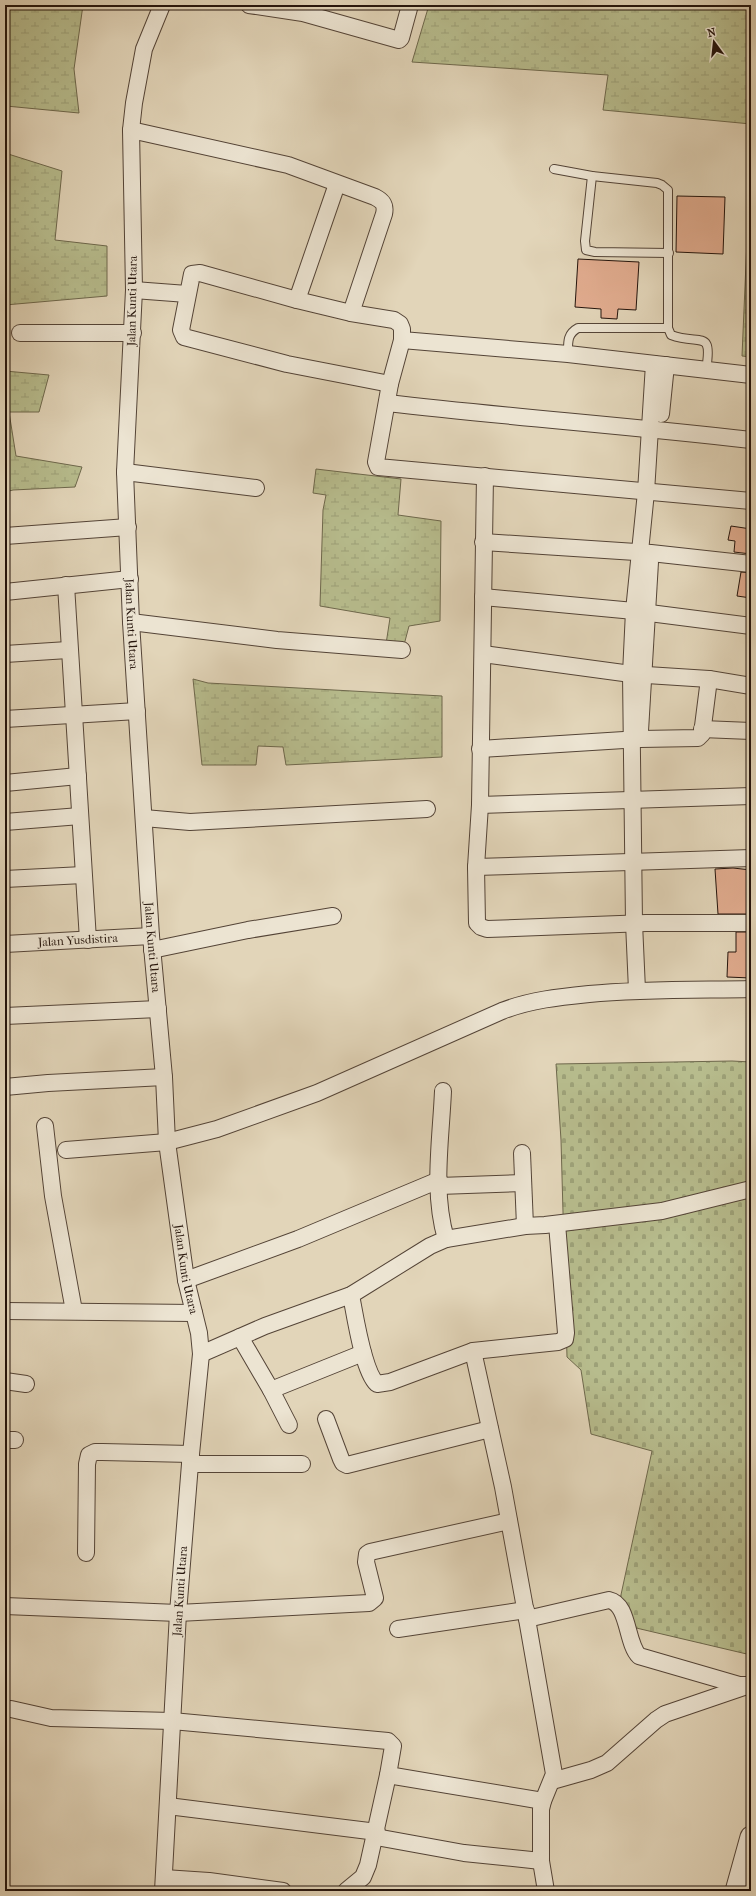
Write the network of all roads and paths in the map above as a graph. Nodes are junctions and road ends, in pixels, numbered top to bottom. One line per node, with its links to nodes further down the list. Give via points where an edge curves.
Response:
1 (162, 5): 4 (street, Jalan Kunti Utara, via 144,48)
2 (249, 5): 3 (street, via 303,13 399,40)
3 (410, 5)
4 (131, 130): 7 (street, via 288,165); 9 (street, Jalan Kunti Utara)
5 (554, 169): 6 (lane)
6 (592, 176): 8 (lane, via 657,183 665,187 670,195); 8 (lane, via 584,241 586,250)
7 (337, 184): 11 (street); 12 (street, via 380,200 386,208)
8 (669, 253): 13 (lane)
9 (134, 290): 10 (street); 15 (street, Jalan Kunti Utara)
10 (187, 294): 11 (street, via 192,274 198,272); 21 (street, via 181,330 189,339 287,364)
11 (297, 300): 12 (street)
12 (351, 313): 16 (street, via 397,322 402,329)
13 (668, 328): 17 (lane, via 578,328 569,336); 19 (lane, via 671,335 700,340 708,345 710,350)
14 (20, 333): 15 (street)
15 (133, 333): 25 (street, Jalan Kunti Utara)
16 (402, 340): 17 (street); 21 (street)
17 (568, 354): 18 (street)
18 (660, 365): 19 (street); 23 (street)
19 (706, 370): 20 (street)
20 (751, 375)
21 (390, 384): 22 (street)
22 (386, 403): 23 (street, via 497,416); 26 (street, via 376,462 378,467)
23 (654, 429): 24 (street); 28 (street)
24 (751, 440)
25 (125, 472): 27 (street); 30 (street, Jalan Kunti Utara)
26 (485, 476): 28 (street); 32 (street)
27 (256, 488)
28 (651, 492): 29 (street); 33 (street)
29 (751, 500)
30 (128, 527): 31 (street); 35 (street, Jalan Kunti Utara)
31 (5, 536)
32 (483, 542): 33 (street); 38 (street)
33 (646, 553): 34 (street); 39 (street)
34 (751, 564)
35 (130, 579): 36 (street); 40 (street, Jalan Kunti Utara)
36 (66, 586): 37 (street); 42 (street)
37 (5, 592)
38 (483, 598): 39 (street); 45 (street)
39 (641, 612): 41 (street); 46 (street)
40 (131, 622): 43 (street, via 277,640); 49 (street, Jalan Kunti Utara)
41 (751, 626)
42 (68, 650): 44 (street); 50 (street)
43 (402, 650)
44 (5, 654)
45 (483, 654): 46 (street); 55 (street)
46 (637, 674): 47 (street); 54 (street)
47 (709, 679): 48 (street); 52 (street)
48 (751, 686)
49 (137, 711): 50 (street); 63 (street, Jalan Kunti Utara)
50 (74, 715): 51 (street); 56 (street)
51 (5, 719)
52 (702, 729): 53 (street); 54 (street, via 701,736 696,738)
53 (751, 731)
54 (635, 739): 55 (street); 59 (street)
55 (480, 749): 60 (street)
56 (78, 776): 57 (street); 62 (street)
57 (5, 783)
58 (751, 796): 59 (street)
59 (637, 800): 60 (street); 66 (street)
60 (480, 805): 67 (street)
61 (427, 809): 63 (street, via 190,822)
62 (80, 816): 64 (street); 68 (street)
63 (144, 818): 74 (street, Jalan Kunti Utara)
64 (5, 822)
65 (751, 858): 66 (street)
66 (638, 861): 67 (street); 71 (street)
67 (476, 867): 71 (street, via 477,923 484,928)
68 (83, 875): 69 (street); 73 (street)
69 (5, 879)
70 (333, 916): 74 (street, Jalan Yusdistira)
71 (640, 923): 72 (street); 77 (street)
72 (751, 923)
73 (88, 940): 74 (street, Jalan Yusdistira); 75 (street, Jalan Yusdistira)
74 (151, 943): 78 (street, Jalan Kunti Utara)
75 (5, 944)
76 (751, 989): 77 (street)
77 (641, 990): 84 (street, via 563,997 514,1006 317,1093 217,1129)
78 (158, 1009): 79 (street); 80 (street, Jalan Kunti Utara)
79 (5, 1016)
80 (164, 1077): 81 (street); 84 (street, Jalan Kunti Utara)
81 (5, 1087)
82 (443, 1091): 87 (street)
83 (45, 1126): 96 (street, via 53,1196)
84 (167, 1142): 85 (street); 93 (street, Jalan Kunti Utara)
85 (66, 1150)
86 (522, 1153): 88 (street)
87 (439, 1183): 88 (street); 92 (street); 93 (street)
88 (523, 1183): 91 (street)
89 (751, 1189): 90 (street, via 662,1211)
90 (557, 1224): 91 (street); 99 (street, via 565,1339)
91 (526, 1226): 92 (street)
92 (446, 1238): 94 (street)
93 (186, 1280): 97 (street, Jalan Kunti Utara)
94 (350, 1295): 98 (street); 100 (street)
95 (5, 1311): 96 (street)
96 (74, 1311): 97 (street)
97 (194, 1313): 101 (street, Jalan Kunti Utara)
98 (240, 1337): 101 (street); 104 (street)
99 (473, 1351): 100 (street, via 382,1384 374,1382); 107 (street)
100 (363, 1353): 104 (street)
101 (201, 1354): 108 (street, Jalan Kunti Utara)
102 (5, 1381): 103 (street)
103 (26, 1384)
104 (271, 1390): 106 (street)
105 (326, 1419): 107 (street, via 341,1459 347,1465)
106 (289, 1425)
107 (490, 1429): 110 (street)
108 (190, 1458): 109 (street); 111 (street, via 102,1452 89,1455); 113 (street, Jalan Kunti Utara)
109 (302, 1464)
110 (509, 1521): 113 (street, via 370,1552 367,1554 366,1562 374,1598 369,1603); 114 (street)
111 (86, 1553)
112 (5, 1606): 113 (street)
113 (178, 1613): 118 (street, Jalan Kunti Utara)
114 (527, 1614): 115 (street); 116 (street, via 613,1601 619,1605 639,1656 739,1685); 120 (street, via 554,1774)
115 (398, 1629)
116 (749, 1685): 120 (street, via 665,1714 651,1723 607,1763)
117 (11, 1709): 118 (street, via 51,1718)
118 (172, 1721): 119 (street, via 388,1740 393,1746); 122 (street, Jalan Kunti Utara)
119 (388, 1775): 121 (street); 123 (street)
120 (552, 1781): 121 (street)
121 (542, 1801): 126 (street)
122 (168, 1806): 123 (street); 127 (street, Jalan Kunti Utara)
123 (376, 1834): 126 (street, via 464,1853); 129 (street, via 363,1876)
124 (751, 1838): 125 (street)
125 (748, 1858): 131 (street)
126 (541, 1861): 130 (street)
127 (164, 1885): 128 (street, via 209,1882)
128 (283, 1891)
129 (346, 1891)
130 (546, 1891)
131 (736, 1891)

